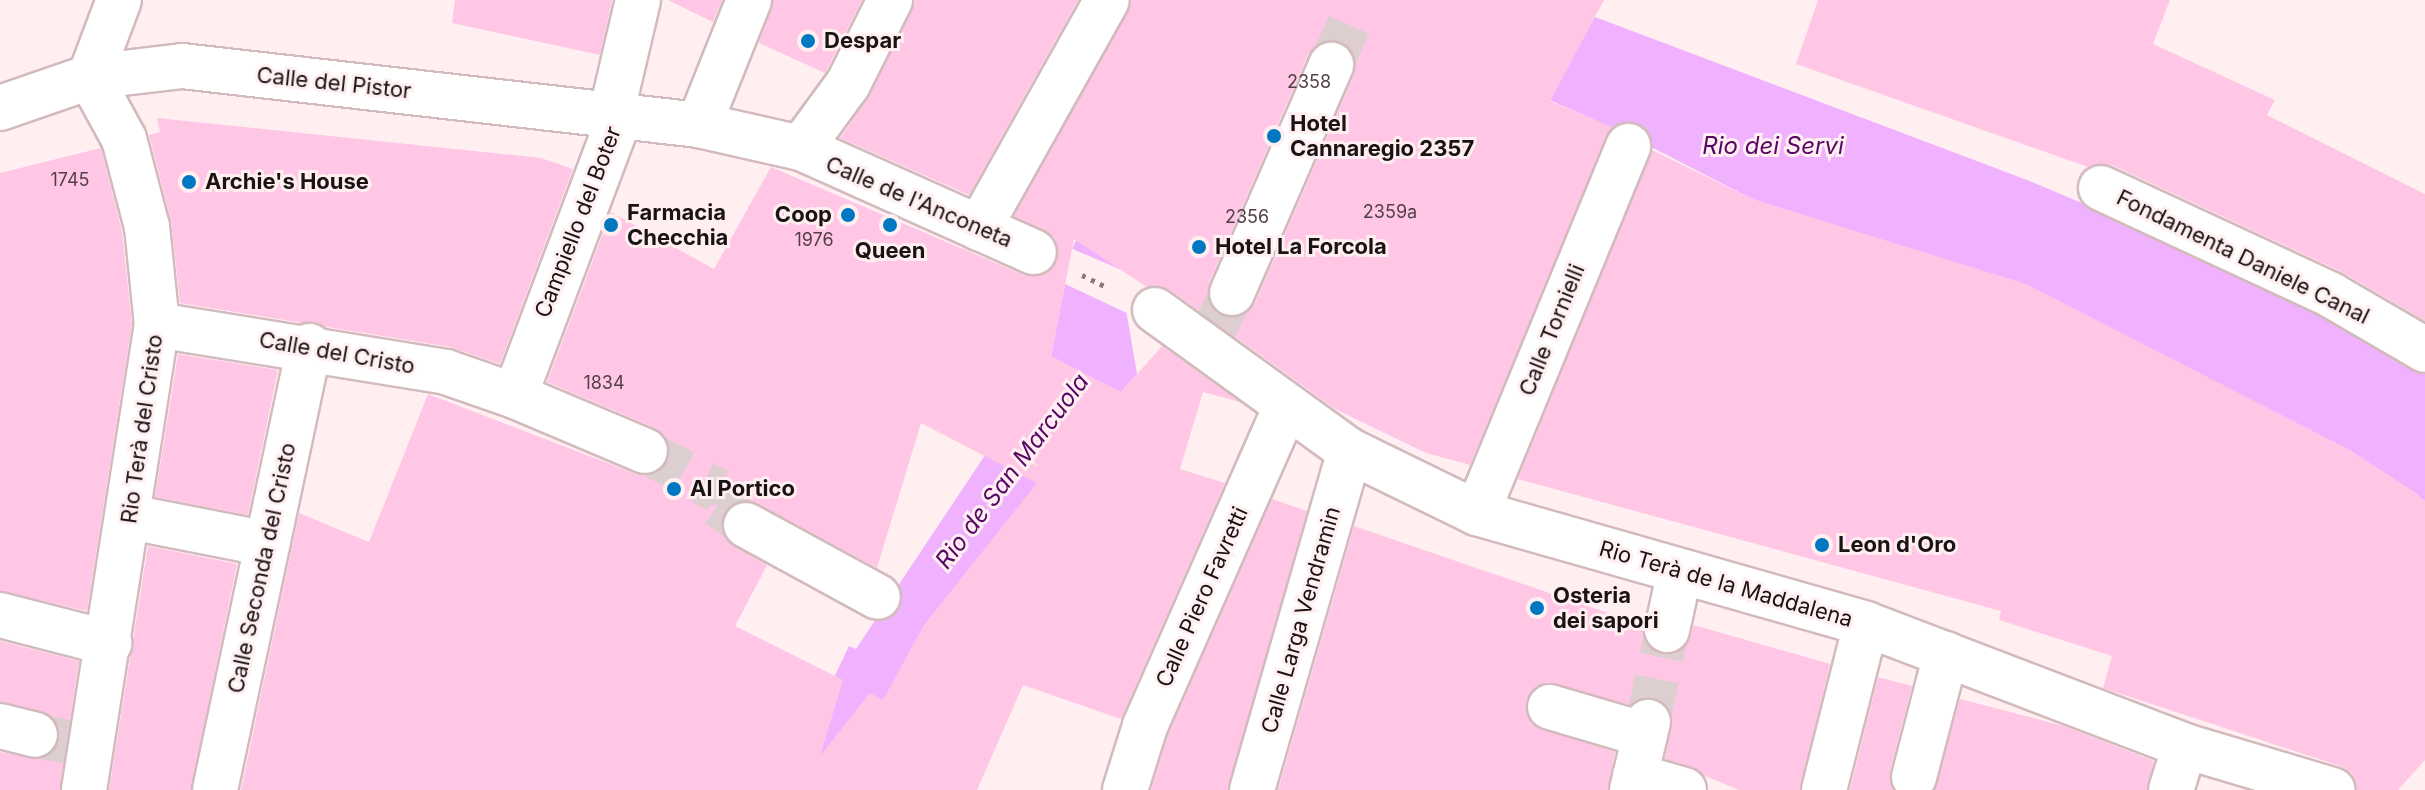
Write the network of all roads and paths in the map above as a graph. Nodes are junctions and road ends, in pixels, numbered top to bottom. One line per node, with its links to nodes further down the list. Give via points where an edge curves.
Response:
1 (119, 0): 7 (street)
2 (638, 0): 9 (street, Campiello del Boter)
3 (749, 0): 10 (street)
4 (890, 0): 12 (street, via 848,84)
5 (1107, 0): 14 (street)
6 (1331, 65): 19 (street)
7 (90, 77): 8 (street, Calle del Pistor); 9 (street, Calle del Pistor, via 182,66); 20 (street, Rio Terà del Cristo, via 124,139 147,227)
8 (0, 108)
9 (603, 114): 10 (street, Calle del Pistor); 23 (street, Campiello del Boter)
10 (699, 125): 12 (street, Calle de l'Anconeta)
11 (1628, 146): 27 (street, Calle Tornielli)
12 (802, 150): 14 (street, Calle de l'Anconeta)
13 (2101, 188): 22 (street, Fondamenta Daniele Canal, via 2331,295)
14 (979, 228): 15 (street, Calle de l'Anconeta)
15 (1034, 252)
16 (1088, 278): 17 (path)
17 (1105, 287)
18 (1155, 310): 19 (street, Rio Terà de la Maddalena)
19 (1217, 324): 24 (street, Rio Terà de la Maddalena)
20 (157, 325): 21 (street, Calle del Cristo); 28 (street, Rio Terà del Cristo)
21 (309, 346): 23 (street, Calle del Cristo, via 446,372); 30 (street, Calle Seconda del Cristo)
22 (2425, 350)
23 (515, 396): 25 (street, Calle del Cristo)
24 (1286, 406): 26 (street, Rio Terà de la Maddalena); 45 (street, Calle Piero Favretti, via 1145,726)
25 (645, 451)
26 (1350, 451): 27 (street, Rio Terà de la Maddalena); 46 (street, Calle Larga Vendramin)
27 (1477, 513): 31 (street, Rio Terà de la Maddalena)
28 (130, 517): 30 (street); 36 (street, Rio Terà del Cristo)
29 (746, 525): 32 (street)
30 (267, 544): 44 (street, Calle Seconda del Cristo)
31 (1680, 571): 34 (street, Rio Terà de la Maddalena); 35 (street)
32 (878, 597)
33 (0, 615): 36 (street)
34 (1866, 624): 37 (street, Rio Terà de la Maddalena); 48 (street)
35 (1667, 630)
36 (109, 643): 39 (street, Rio Terà del Cristo)
37 (1946, 654): 40 (street, Rio Terà de la Maddalena); 42 (street)
38 (1550, 707): 41 (street)
39 (50, 738): 43 (street, Rio Terà del Cristo)
40 (2185, 746): 49 (street); 50 (street, Rio Terà de la Maddalena)
41 (1640, 756): 47 (street)
42 (1914, 777)
43 (84, 790)
44 (215, 790)
45 (1125, 790)
46 (1252, 790)
47 (1684, 790)
48 (1824, 790)
49 (2171, 790)
50 (2333, 790)

